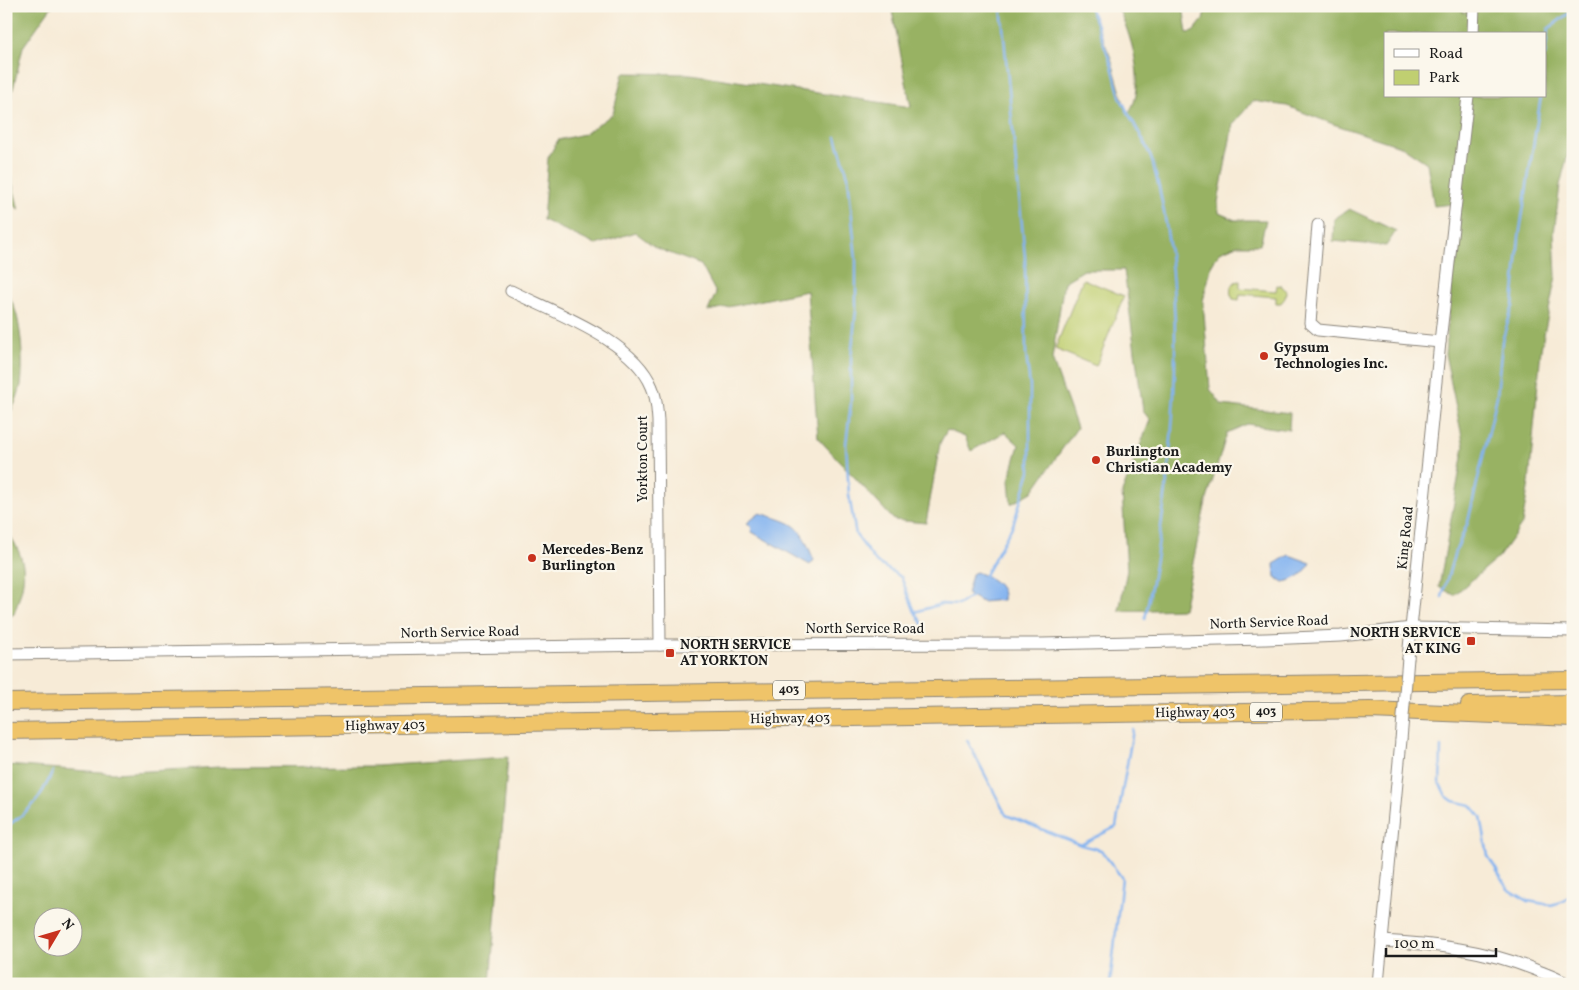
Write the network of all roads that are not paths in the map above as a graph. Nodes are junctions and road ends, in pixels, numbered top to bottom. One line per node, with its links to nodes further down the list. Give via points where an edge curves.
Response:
1 (1474, 6): 2 (street)
2 (1473, 32)
3 (1468, 98): 6 (street, King Road)
4 (1318, 225): 6 (street, via 1310,322 1318,330)
5 (511, 292): 9 (street, Yorkton Court, via 608,339 628,354 652,387 658,421)
6 (1440, 342): 7 (street, King Road)
7 (1412, 628): 8 (street, North Service Road); 9 (street, North Service Road, via 1341,636 1266,639 1042,644); 17 (street, King Road, bridge)
8 (1573, 631)
9 (660, 645): 10 (street, North Service Road)
10 (6, 654)
11 (1573, 680): 12 (highway, Highway 403 / 403)
12 (6, 702)
13 (1573, 703): 14 (highway)
14 (1370, 710): 15 (highway, Highway 403 / 403); 16 (highway, Highway 403 / 403)
15 (1573, 718)
16 (6, 731)
17 (1382, 941): 18 (street, King Road); 19 (street, via 1436,944 1480,952 1520,964)
18 (1378, 984)
19 (1567, 984)

